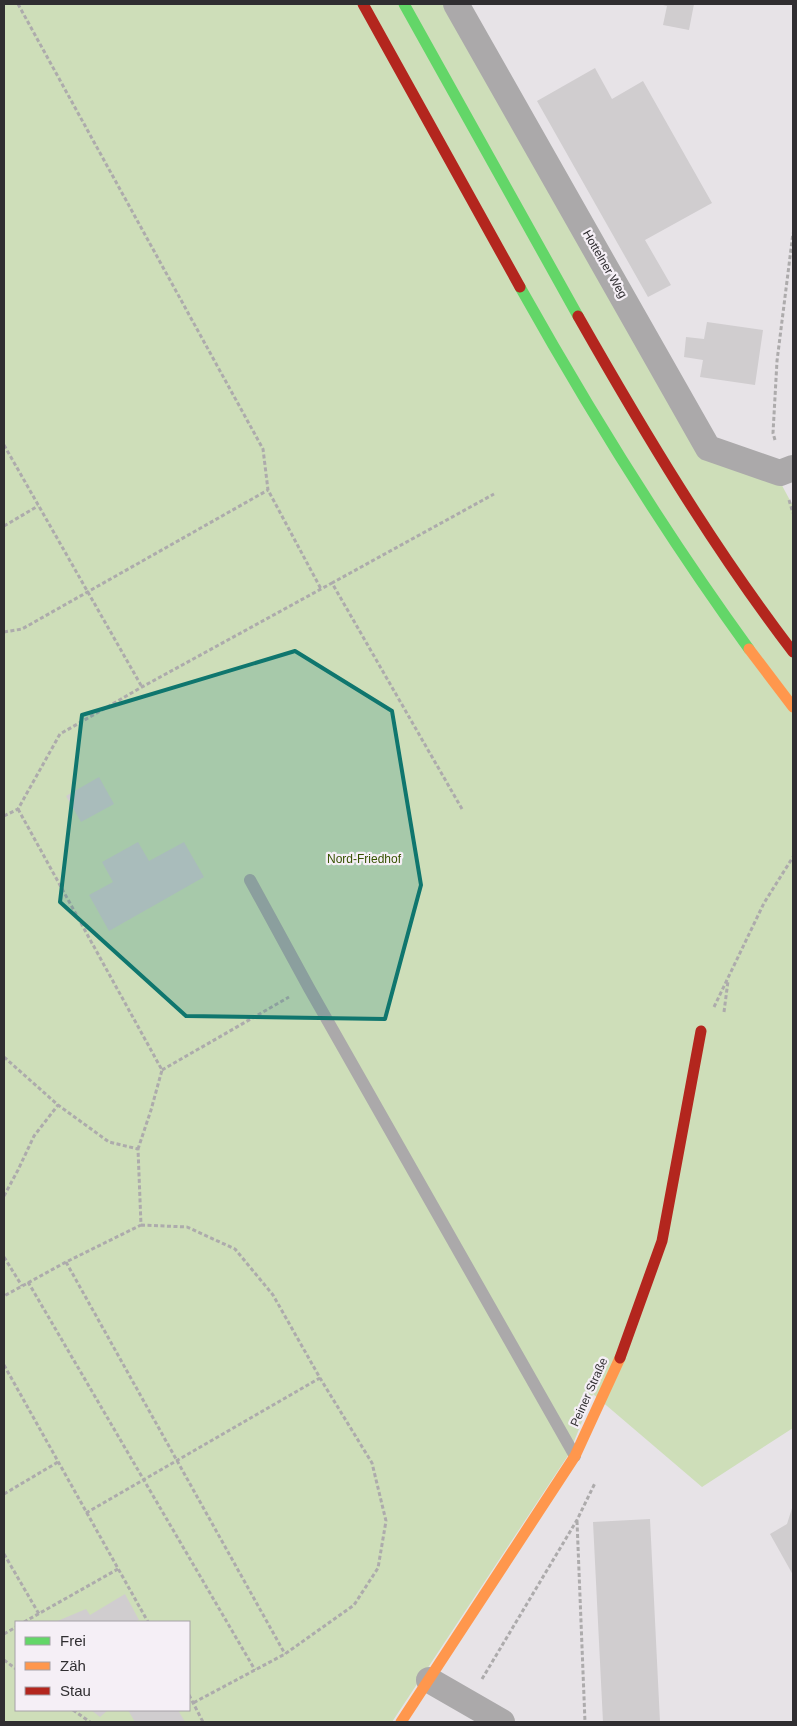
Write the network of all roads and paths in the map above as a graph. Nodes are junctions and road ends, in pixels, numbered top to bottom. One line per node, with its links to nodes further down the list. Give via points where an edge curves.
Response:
1 (18, 4): 8 (path, via 263,449)
2 (363, 4): 18 (main road, via 507,263 629,473 748,651)
3 (404, 4): 16 (main road, via 656,452)
4 (456, 4): 7 (street, Hottelner Weg, via 708,448)
5 (793, 233): 7 (path, via 776,370 773,433)
6 (4, 446): 10 (path)
7 (787, 470)
8 (268, 490): 13 (path); 14 (path)
9 (494, 494): 12 (path)
10 (38, 506): 11 (path); 14 (path)
11 (4, 526)
12 (332, 583): 13 (path); 20 (path)
13 (321, 589): 17 (path)
14 (89, 592): 15 (path, via 22,629); 17 (path)
15 (4, 632)
16 (793, 652)
17 (142, 687): 19 (path, via 60,734)
18 (793, 707)
19 (18, 809): 21 (path); 27 (path)
20 (462, 809)
21 (4, 816)
22 (793, 857): 25 (path, via 764,903)
23 (250, 880): 24 (lane)
24 (309, 988): 27 (path); 39 (lane)
25 (701, 1032): 39 (main road, Peiner Straße, via 662,1241 623,1351)
26 (4, 1057): 28 (path)
27 (162, 1070): 29 (path)
28 (58, 1105): 29 (path, via 109,1142); 30 (path, via 34,1136)
29 (138, 1149): 31 (path)
30 (4, 1196)
31 (140, 1225): 33 (path); 38 (path, via 187,1227 235,1249 273,1295)
32 (4, 1257): 35 (path)
33 (66, 1262): 34 (path); 40 (path)
34 (28, 1282): 35 (path); 42 (path)
35 (22, 1286): 36 (path)
36 (4, 1296)
37 (4, 1365): 41 (path)
38 (320, 1378): 40 (path); 53 (path, via 372,1463 386,1521 378,1568 354,1605)
39 (575, 1456): 57 (main road, Peiner Straße)
40 (176, 1460): 42 (path); 53 (path)
41 (58, 1462): 43 (path); 44 (path)
42 (144, 1480): 44 (path); 56 (path)
43 (4, 1494)
44 (86, 1513): 47 (path)
45 (577, 1520): 65 (path)
46 (4, 1554): 48 (path)
47 (118, 1569): 48 (path); 50 (path)
48 (39, 1614): 49 (path)
49 (26, 1621)
50 (147, 1621)
51 (15, 1628): 52 (path)
52 (4, 1634)
53 (285, 1654): 56 (path)
54 (4, 1660): 55 (path)
55 (15, 1668)
56 (255, 1670): 59 (path)
57 (428, 1680): 63 (main road, Peiner Straße); 64 (street)
58 (190, 1698): 59 (path)
59 (193, 1703): 62 (path)
60 (74, 1711): 61 (path)
61 (90, 1722)
62 (203, 1722)
63 (401, 1722)
64 (502, 1722)
65 (585, 1722)

